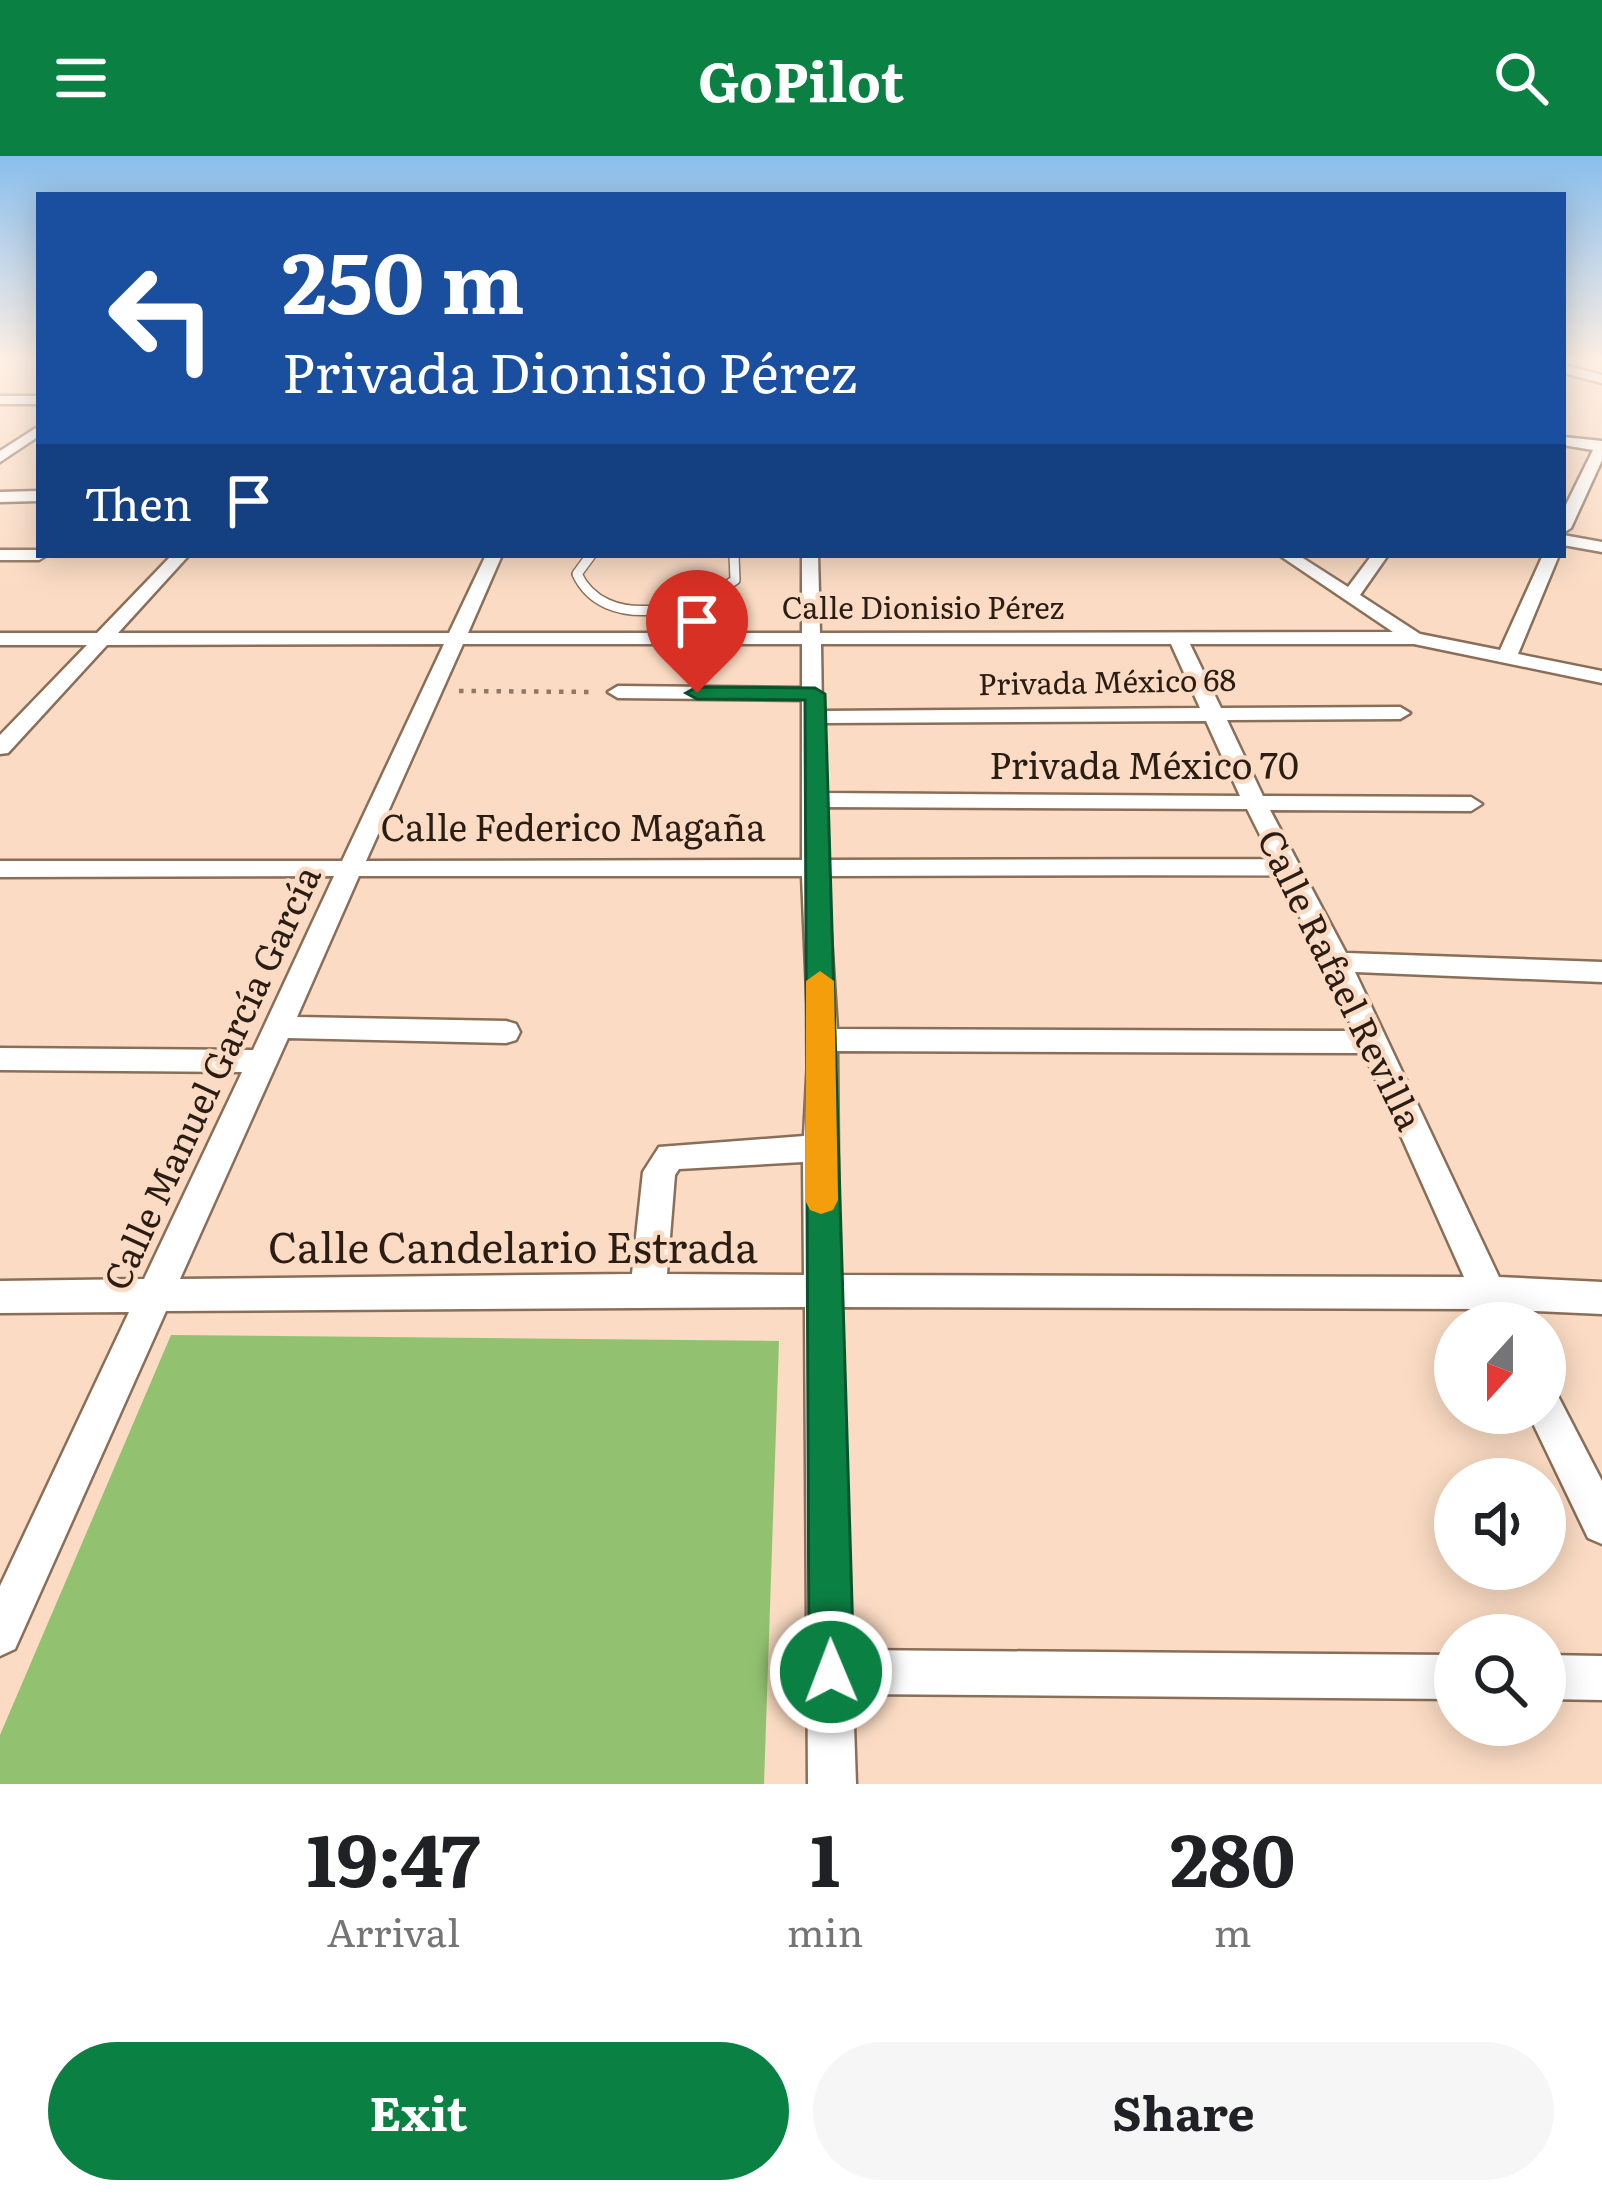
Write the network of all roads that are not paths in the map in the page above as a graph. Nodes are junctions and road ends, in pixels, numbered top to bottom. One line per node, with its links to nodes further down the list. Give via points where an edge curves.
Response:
1 (29, 437): 4 (street)
2 (1566, 441): 3 (street)
3 (1602, 446): 7 (street)
4 (0, 458)
5 (0, 496): 6 (street)
6 (36, 496)
7 (1566, 522)
8 (1566, 542): 9 (street)
9 (1602, 548)
10 (0, 555): 11 (street)
11 (36, 555)
12 (178, 558): 25 (street)
13 (493, 558): 24 (street, Calle Manuel García García)
14 (589, 558): 15 (lane, via 579,584 638,610 686,607 724,592 735,580)
15 (734, 558)
16 (809, 558): 26 (street)
17 (1292, 558): 20 (street)
18 (1378, 558): 20 (street)
19 (1550, 558): 27 (street)
20 (1351, 596): 22 (street)
21 (1177, 637): 22 (street, Calle Dionisio Pérez); 26 (street, Calle Dionisio Pérez); 31 (street, Calle Rafael Revilla)
22 (1414, 638): 27 (street)
23 (0, 639): 25 (street, Calle Dionisio Pérez)
24 (456, 639): 25 (street, Calle Dionisio Pérez); 26 (street, Calle Dionisio Pérez); 39 (street, Calle Manuel García García)
25 (102, 640): 33 (street)
26 (813, 640): 30 (street)
27 (1508, 654): 28 (street)
28 (1602, 677)
29 (618, 692): 30 (street, Privada México 68)
30 (815, 705): 31 (street, Privada México 68); 34 (street)
31 (1210, 711): 32 (street, Privada México 68); 35 (street, Calle Rafael Revilla)
32 (1400, 713)
33 (0, 748)
34 (815, 800): 35 (street, Privada México 70); 37 (street)
35 (1255, 803): 36 (street, Privada México 70); 38 (street, Calle Rafael Revilla)
36 (1472, 804)
37 (814, 866): 38 (street, Calle Federico Magaña); 39 (street, Calle Federico Magaña); 45 (street)
38 (1289, 867): 41 (street, Calle Rafael Revilla)
39 (352, 868): 40 (street, Calle Federico Magaña); 43 (street, Calle Manuel García García)
40 (0, 869)
41 (1337, 962): 42 (street); 46 (street, Calle Rafael Revilla)
42 (1602, 972)
43 (278, 1027): 44 (street); 48 (street, Calle Manuel García García)
44 (506, 1032)
45 (823, 1040): 46 (street); 49 (street)
46 (1371, 1042): 55 (street, Calle Rafael Revilla)
47 (0, 1059): 48 (street)
48 (262, 1061): 52 (street, Calle Manuel García García)
49 (820, 1148): 50 (street, via 670,1156 659,1172); 51 (street)
50 (648, 1290): 51 (street, Calle Candelario Estrada); 52 (street, Calle Candelario Estrada)
51 (824, 1291): 57 (street, Calle Candelario Estrada); 61 (street)
52 (154, 1296): 53 (street, Calle Candelario Estrada); 60 (street, Calle Manuel García García)
53 (0, 1297)
54 (1602, 1298): 56 (street, Calle Candelario Estrada)
55 (1492, 1302)
56 (1559, 1302)
57 (1434, 1306)
58 (1557, 1434): 59 (street)
59 (1602, 1524)
60 (0, 1634)
61 (831, 1672): 62 (street); 65 (street)
62 (1434, 1676)
63 (1566, 1677): 64 (street)
64 (1602, 1678)
65 (832, 1784)

